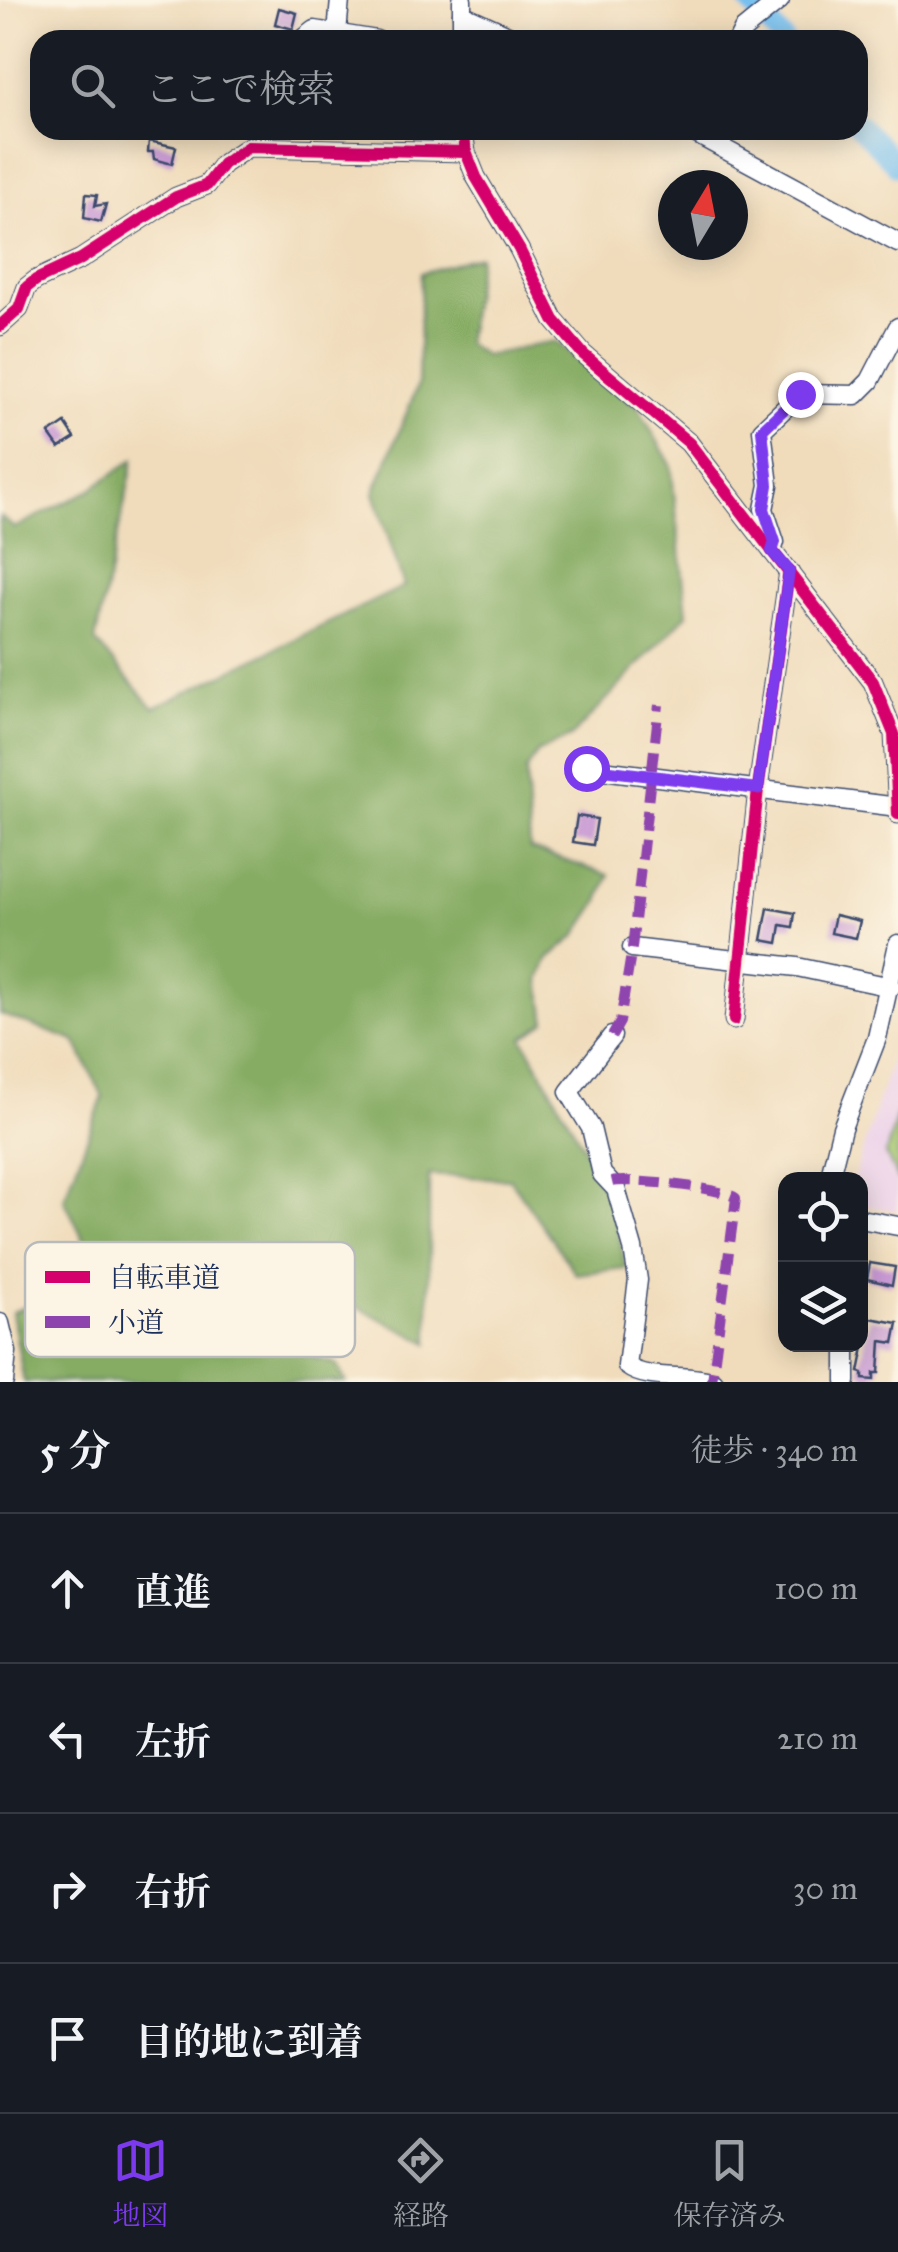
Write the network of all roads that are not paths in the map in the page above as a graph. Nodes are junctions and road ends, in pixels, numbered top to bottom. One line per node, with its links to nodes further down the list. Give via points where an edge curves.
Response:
1 (340, 0): 4 (street)
2 (780, 0): 6 (street)
3 (462, 7): 5 (street)
4 (337, 30)
5 (502, 30)
6 (747, 30)
7 (247, 140): 13 (street, via 206,184 36,280)
8 (265, 140): 11 (street)
9 (464, 140): 11 (street)
10 (709, 140): 12 (street)
11 (466, 152): 15 (street, via 554,320 583,354 670,423)
12 (898, 244)
13 (0, 326)
14 (898, 327): 15 (street, via 856,394 800,394 766,422 764,509)
15 (772, 551): 16 (street)
16 (789, 571): 18 (street); 19 (street, via 888,711)
17 (586, 768): 18 (street)
18 (758, 789): 19 (street); 22 (street)
19 (898, 810)
20 (898, 944): 23 (street)
21 (632, 948): 22 (street)
22 (740, 959): 23 (street); 24 (street)
23 (892, 986): 26 (street)
24 (734, 1020)
25 (612, 1036): 32 (street, via 570,1092 591,1128 602,1174 616,1188 633,1248 638,1280 627,1366 644,1376)
26 (831, 1172)
27 (868, 1221): 28 (street)
28 (898, 1226)
29 (0, 1323): 31 (street, via 7,1352)
30 (846, 1352): 33 (street)
31 (4, 1382)
32 (714, 1382)
33 (846, 1382)

